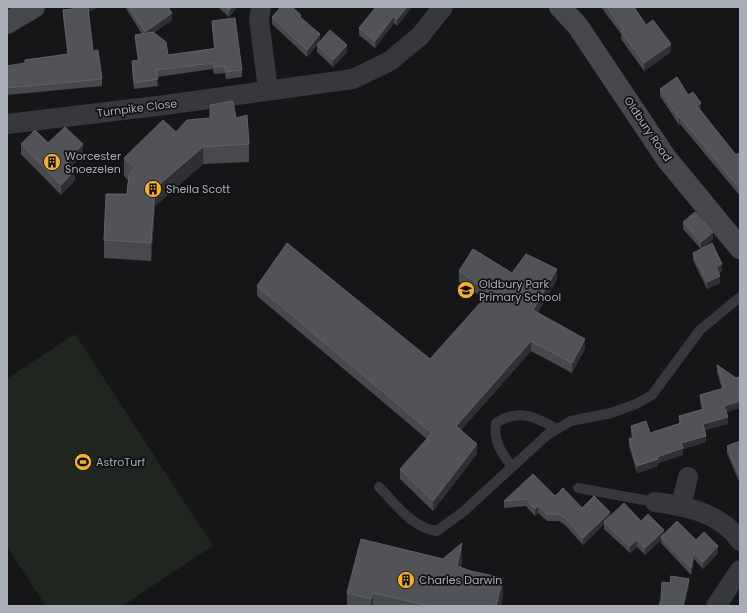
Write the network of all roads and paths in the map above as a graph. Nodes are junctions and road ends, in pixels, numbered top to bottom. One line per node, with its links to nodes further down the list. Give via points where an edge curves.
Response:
1 (34, 7): 5 (street)
2 (261, 7): 6 (street, via 259,18)
3 (443, 7): 6 (street, Turnpike Close, via 420,36 390,61 353,79)
4 (560, 7): 8 (street, Oldbury Road, via 577,25 666,158)
5 (7, 23)
6 (268, 90): 7 (street, Turnpike Close)
7 (7, 124)
8 (740, 248)
9 (740, 297): 10 (lane, via 700,330 652,395 611,413 571,421)
10 (557, 429): 11 (lane); 11 (lane, via 538,418 526,415 514,415 496,423 497,444)
11 (512, 467): 13 (lane, via 464,511 437,531 417,524)
12 (688, 477): 16 (street)
13 (379, 487)
14 (578, 488): 15 (lane)
15 (655, 502): 16 (street)
16 (681, 505): 17 (street, via 699,510 733,531)
17 (740, 541)
18 (740, 570): 19 (street)
19 (716, 606)

